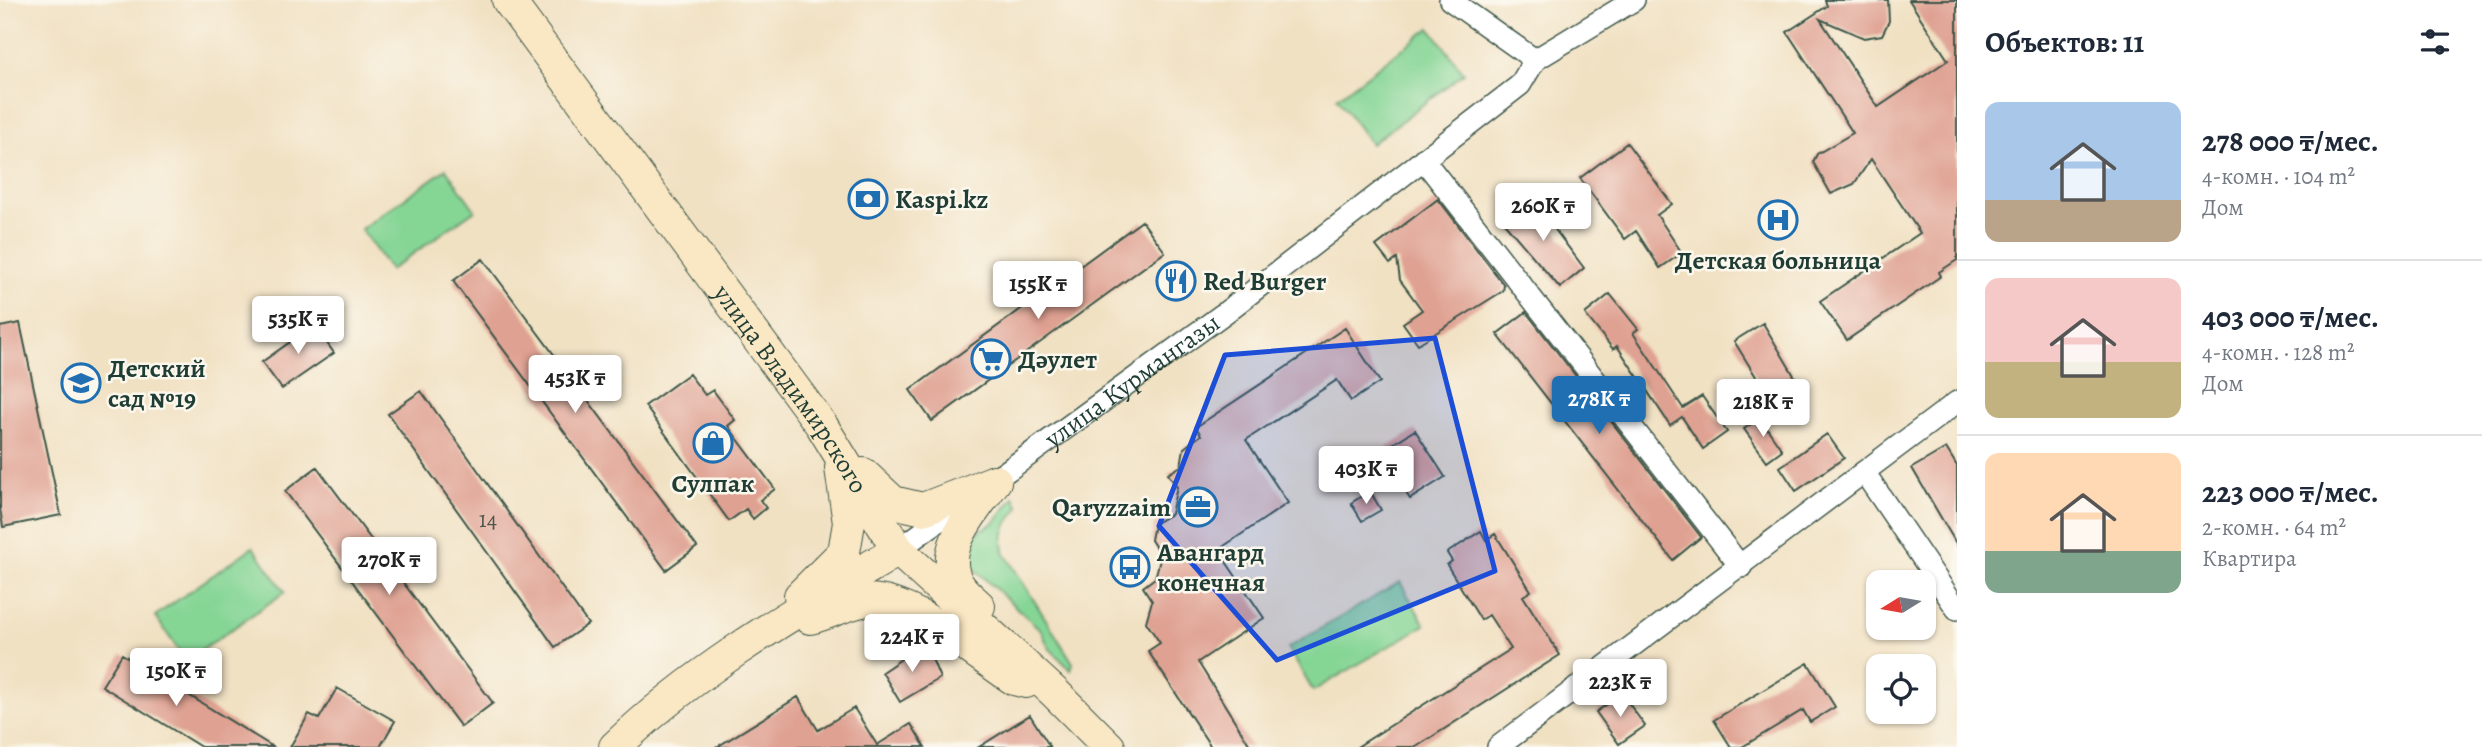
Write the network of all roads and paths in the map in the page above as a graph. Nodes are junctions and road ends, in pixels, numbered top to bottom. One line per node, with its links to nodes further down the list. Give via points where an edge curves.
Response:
1 (508, 0): 7 (street, улица Владимирского)
2 (1450, 0): 4 (street)
3 (1634, 0): 4 (street, улица Курмангазы)
4 (1535, 60): 5 (street, улица Курмангазы, via 1520,85)
5 (1423, 159): 9 (street, улица Курмангазы, via 1226,312); 11 (street)
6 (1957, 402): 8 (street)
7 (839, 453): 9 (street, via 892,502 923,509); 10 (street, улица Владимирского); 13 (street, via 849,523 844,552)
8 (1864, 472): 11 (street); 12 (street)
9 (995, 481): 10 (street, улица Курмангазы); 14 (street, via 962,527 951,554 958,586 1033,658)
10 (898, 550): 13 (street, улица Курмангазы); 14 (street, улица Владимирского)
11 (1741, 567): 17 (street)
12 (1957, 609)
13 (779, 622): 14 (street, via 812,618 863,600 890,601 1014,679); 15 (street, улица Курмангазы, via 648,717)
14 (1048, 686): 16 (street, улица Владимирского)
15 (615, 747)
16 (1109, 747)
17 (1498, 747)

